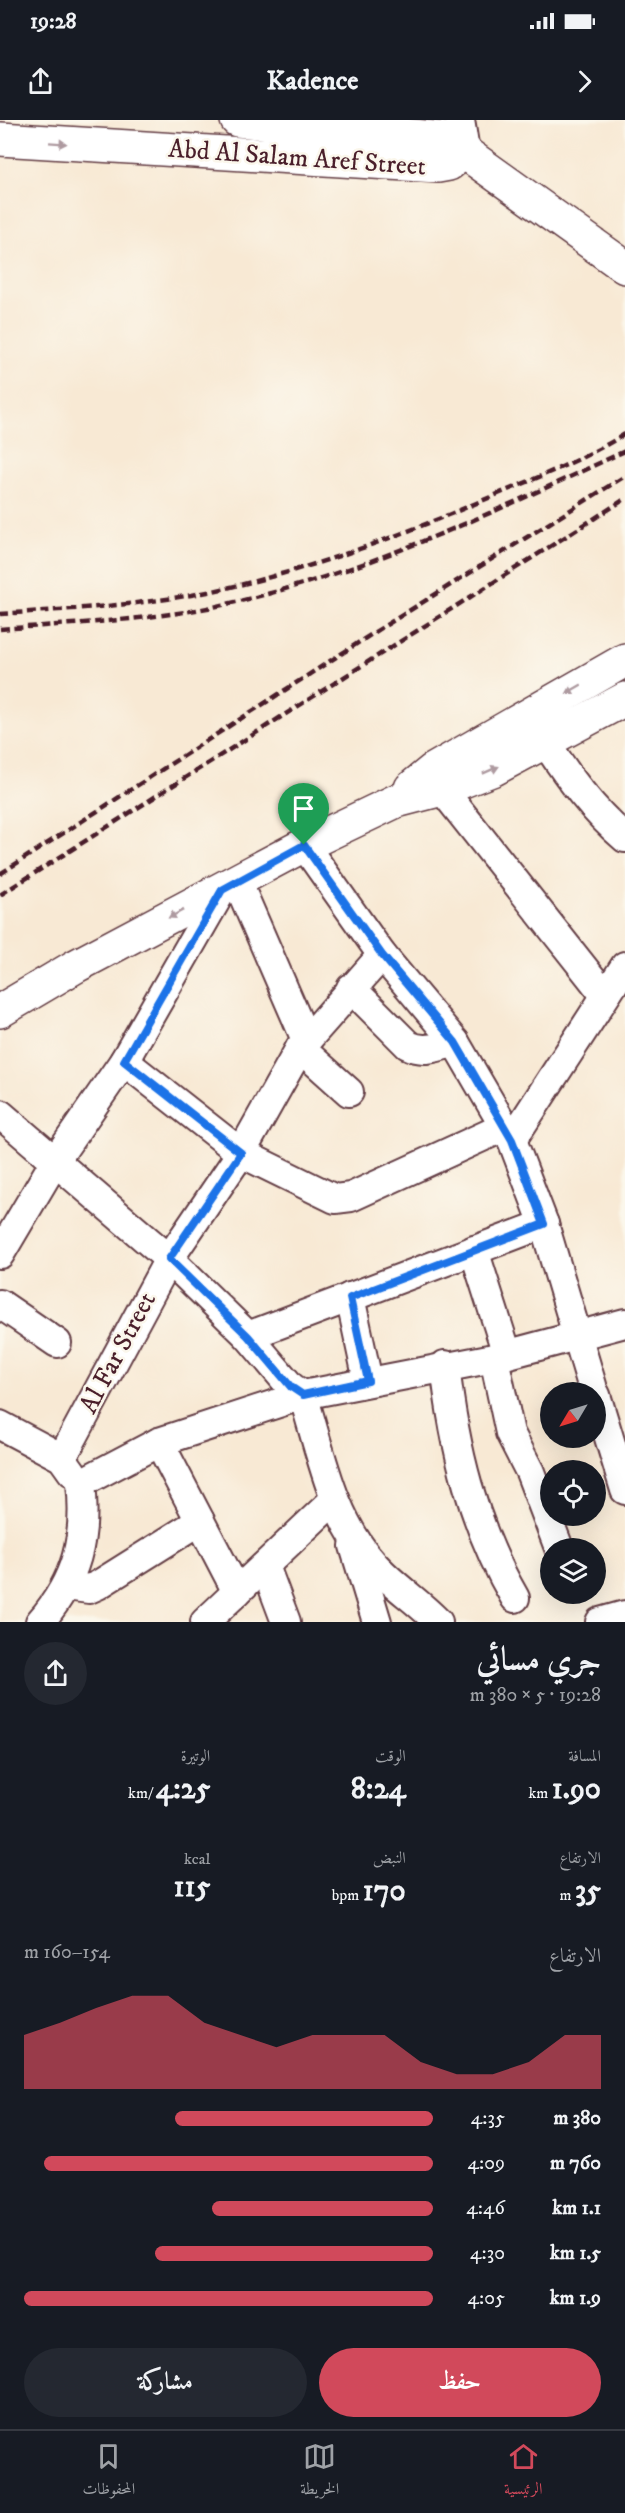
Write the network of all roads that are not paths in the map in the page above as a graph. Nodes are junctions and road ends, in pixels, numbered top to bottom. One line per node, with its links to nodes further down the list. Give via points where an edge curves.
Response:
1 (237, 120): 2 (main road, Abd Al Salam Aref Street, via 439,137 453,142)
2 (462, 136): 3 (main road, Abd Al Salam Aref Street, one-way to 2, via 438,166 449,164); 4 (main road)
3 (0, 139)
4 (625, 267)
5 (625, 660): 8 (main road, one-way to 8)
6 (625, 699): 7 (main road)
7 (546, 743): 8 (main road, one-way to 7, via 494,769); 9 (street, via 575,786)
8 (437, 779): 10 (main road); 15 (street)
9 (625, 838)
10 (304, 845): 11 (main road); 12 (street)
11 (229, 885): 16 (main road, one-way to 16); 18 (street); 19 (street)
12 (382, 955): 14 (street, Al Far Street); 17 (street)
13 (625, 966): 15 (street)
14 (351, 988): 17 (street, via 417,1050); 18 (street, Al Far Street)
15 (605, 995): 22 (street)
16 (0, 1011)
17 (455, 1042): 22 (street)
18 (303, 1044): 20 (street); 23 (street, Al Far Street)
19 (124, 1061): 23 (street); 24 (street)
20 (349, 1092)
21 (0, 1114): 24 (street)
22 (508, 1133): 23 (street, via 343,1199 335,1199); 25 (street)
23 (241, 1153): 28 (street, Al Far Street)
24 (55, 1161): 27 (street); 28 (street)
25 (544, 1224): 26 (street); 32 (street)
26 (474, 1250): 29 (street); 35 (street)
27 (0, 1254)
28 (169, 1259): 33 (street); 43 (street, Al Far Street)
29 (350, 1298): 33 (street); 37 (street)
30 (0, 1304): 34 (street)
31 (625, 1323): 32 (street)
32 (577, 1334): 35 (street); 38 (street)
33 (248, 1336): 39 (street, via 291,1387)
34 (57, 1343)
35 (501, 1356): 36 (street); 49 (street, via 510,1433)
36 (445, 1365): 37 (street); 52 (street, via 451,1417 471,1499 484,1537)
37 (368, 1381): 39 (street)
38 (591, 1382)
39 (303, 1395): 42 (street); 46 (street)
40 (0, 1425): 43 (street)
41 (606, 1428): 45 (street)
42 (159, 1443): 44 (street); 47 (street)
43 (62, 1458): 44 (street)
44 (81, 1483): 51 (street, via 84,1511 79,1556)
45 (624, 1484)
46 (335, 1499): 48 (street); 50 (street)
47 (201, 1521): 51 (street, via 98,1585 89,1589); 53 (street)
48 (351, 1535): 57 (street); 58 (street, via 375,1565)
49 (556, 1538)
50 (265, 1566): 53 (street); 56 (street)
51 (66, 1586): 55 (street)
52 (514, 1598)
53 (225, 1610)
54 (625, 1615): 59 (street)
55 (46, 1620)
56 (286, 1622)
57 (377, 1622)
58 (438, 1622)
59 (600, 1622)

